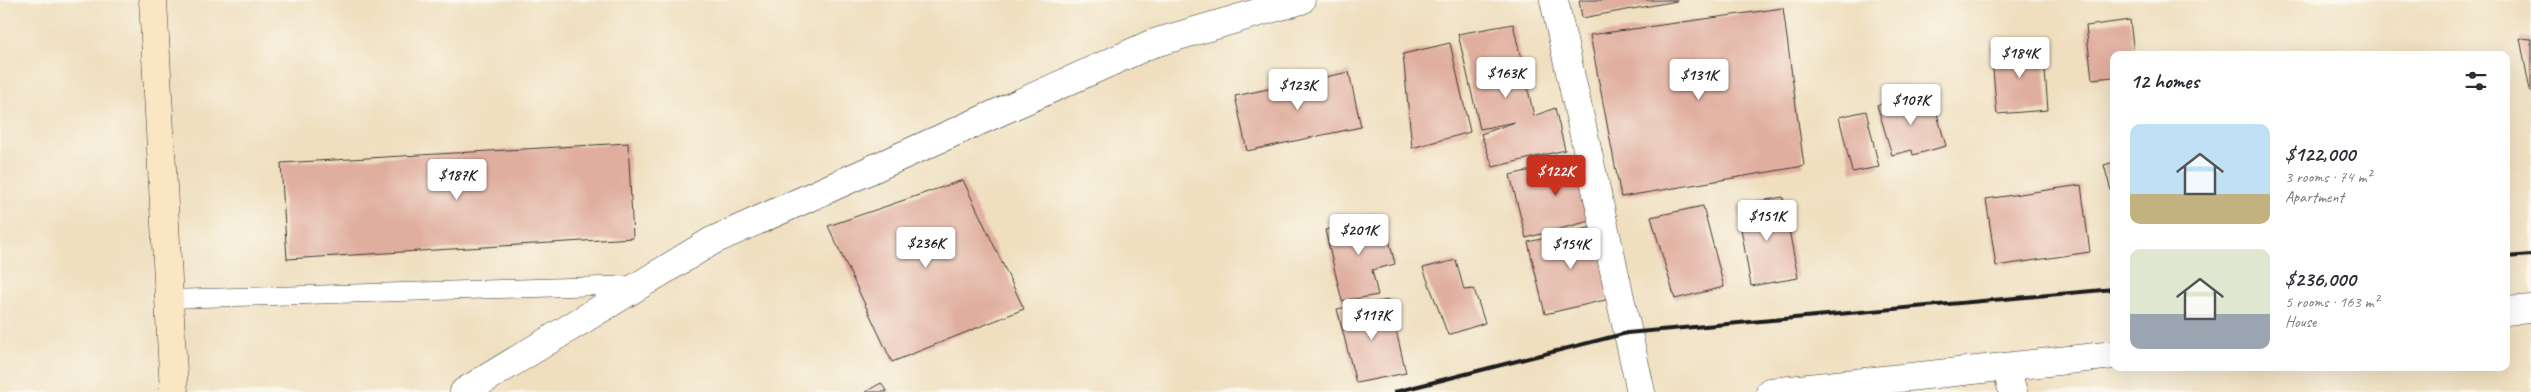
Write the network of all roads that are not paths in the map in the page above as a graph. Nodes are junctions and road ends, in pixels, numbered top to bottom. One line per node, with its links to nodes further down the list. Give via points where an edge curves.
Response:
1 (153, 0): 5 (street)
2 (1301, 0): 4 (street, via 1151,44 712,241)
3 (1554, 0): 12 (street)
4 (640, 285): 5 (lane); 11 (street)
5 (169, 299): 10 (street)
6 (2531, 308): 7 (street)
7 (2510, 311)
8 (2110, 356): 9 (street)
9 (2010, 379): 13 (street)
10 (174, 392)
11 (464, 392)
12 (1641, 392)
13 (1770, 392)

